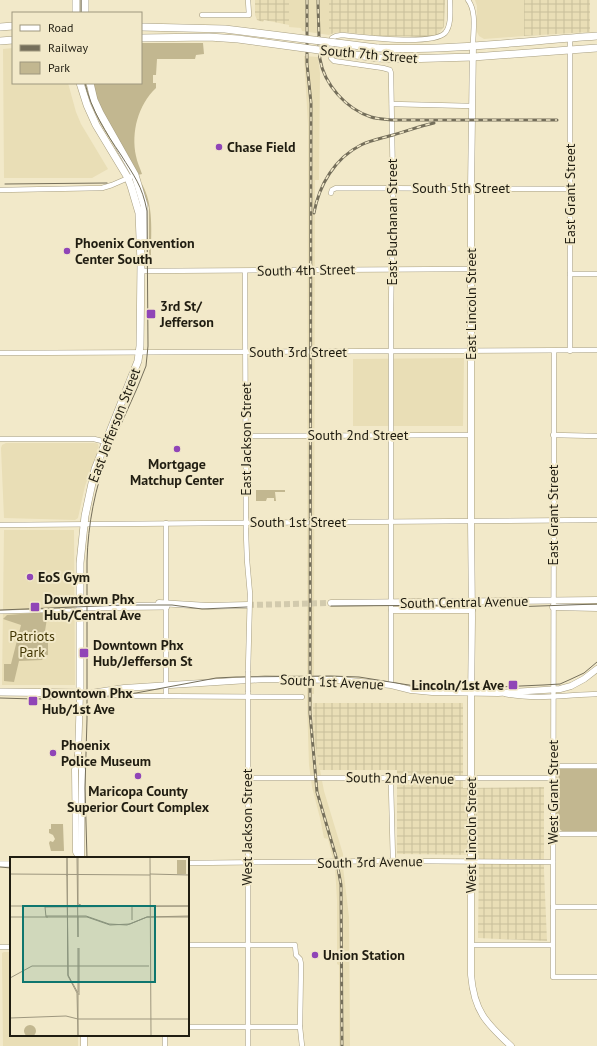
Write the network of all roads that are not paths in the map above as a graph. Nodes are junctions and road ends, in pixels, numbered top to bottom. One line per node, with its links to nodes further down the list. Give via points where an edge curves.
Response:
1 (76, 0): 6 (main road)
2 (85, 0): 7 (main road)
3 (248, 0): 8 (street, via 248,15)
4 (450, 0): 23 (street, East Buchanan Street, via 448,28 438,38 402,40 342,35 332,38 331,58 334,61 390,70)
5 (468, 0): 17 (street, East Lincoln Street, via 473,11)
6 (76, 12)
7 (85, 12)
8 (202, 15)
9 (12, 26): 10 (main road)
10 (0, 27)
11 (142, 27): 17 (main road, South 7th Street, bridge, via 231,30 377,48 418,49)
12 (597, 36): 14 (main road, South 7th Street)
13 (142, 38): 20 (main road, South 7th Street, bridge, via 238,39 403,60)
14 (570, 38): 17 (main road, South 7th Street); 19 (street, East Grant Street)
15 (0, 40): 16 (main road)
16 (12, 40)
17 (473, 45): 20 (main road, East Lincoln Street)
18 (597, 48): 19 (main road, South 7th Street)
19 (570, 50): 20 (main road, South 7th Street); 28 (street, East Grant Street)
20 (472, 57): 24 (main road, East Lincoln Street)
21 (80, 84): 25 (main road, East Jefferson Street, via 86,105 96,125)
22 (90, 84): 25 (main road, East Jefferson Street, via 94,100)
23 (392, 104): 24 (street); 26 (street, East Buchanan Street)
24 (472, 106): 27 (main road, East Lincoln Street)
25 (132, 177): 29 (street, via 112,186 92,189); 33 (main road, East Jefferson Street, via 144,205)
26 (393, 188): 27 (street, South 5th Street); 30 (street, South 5th Street, via 336,188); 32 (street, East Buchanan Street)
27 (471, 188): 28 (street, South 5th Street); 31 (main road, East Lincoln Street)
28 (570, 189): 35 (street, East Grant Street)
29 (0, 190)
30 (331, 193)
31 (472, 269): 32 (street, South 4th Street); 39 (main road, East Lincoln Street)
32 (392, 270): 34 (street, South 4th Street); 38 (street, East Buchanan Street)
33 (141, 271): 34 (street, South 4th Street); 44 (main road, East Jefferson Street)
34 (246, 271): 42 (street, East Jackson Street)
35 (570, 274): 36 (street); 41 (street, East Grant Street)
36 (597, 274)
37 (597, 350): 41 (street, South 3rd Street)
38 (392, 351): 39 (street, South 3rd Street); 42 (street, South 3rd Street); 45 (street, East Buchanan Street)
39 (471, 351): 40 (street, South 3rd Street); 46 (main road, East Lincoln Street)
40 (554, 351): 41 (street, South 3rd Street); 47 (street, East Grant Street)
41 (570, 351)
42 (246, 352): 44 (street, South 3rd Street); 48 (street, East Jackson Street)
43 (0, 353): 44 (street, South 3rd Street)
44 (139, 353): 51 (main road, East Jefferson Street, via 135,371)
45 (392, 435): 46 (street, South 2nd Street); 48 (street, South 2nd Street); 56 (street, East Buchanan Street)
46 (471, 435): 54 (main road, East Lincoln Street)
47 (553, 435): 49 (street); 52 (street, East Grant Street)
48 (246, 436): 55 (street, East Jackson Street)
49 (597, 436)
50 (0, 439): 51 (street, via 94,439)
51 (106, 442): 58 (main road, East Jefferson Street, via 88,498)
52 (553, 520): 53 (street, South 1st Street); 54 (street, South 1st Street); 63 (street, East Grant Street)
53 (597, 520)
54 (470, 521): 56 (street, South 1st Street); 61 (main road, East Lincoln Street)
55 (247, 522): 56 (street, South 1st Street); 57 (street, South 1st Street); 65 (street, East Jackson Street)
56 (392, 522): 66 (street, East Buchanan Street)
57 (166, 523): 58 (street, South 1st Street); 64 (street)
58 (84, 524): 59 (street, South 1st Street); 67 (main road, East Jefferson Street, via 80,563)
59 (0, 525)
60 (597, 600): 63 (main road, South Central Avenue)
61 (472, 601): 63 (main road, South Central Avenue); 66 (main road, South Central Avenue); 69 (main road, East Lincoln Street)
62 (331, 603): 66 (main road, South Central Avenue)
63 (553, 605): 68 (main road); 78 (street, West Grant Street)
64 (166, 606): 65 (main road); 67 (main road); 73 (street)
65 (249, 606): 79 (street, West Jackson Street, bridge)
66 (392, 606): 69 (main road); 72 (street, East Buchanan Street)
67 (80, 607): 70 (street, via 70,610); 76 (main road, East Jefferson Street)
68 (597, 608)
69 (472, 610): 75 (main road, West Lincoln Street)
70 (0, 612)
71 (597, 669): 78 (main road, via 584,679)
72 (391, 685): 73 (main road, South 1st Avenue, via 334,679 265,679); 75 (main road, South 1st Avenue, via 411,690)
73 (166, 686): 77 (main road, South 1st Avenue); 81 (street)
74 (0, 692): 76 (main road, South 1st Avenue)
75 (471, 692): 78 (main road, South 1st Avenue); 88 (main road, West Lincoln Street)
76 (80, 693): 77 (main road, South 1st Avenue); 91 (main road, via 78,756 82,770)
77 (90, 693): 81 (street, South 1st Avenue)
78 (553, 693): 80 (street); 83 (street, West Grant Street)
79 (248, 694): 81 (street, South 1st Avenue); 82 (street, South 1st Avenue); 85 (street, West Jackson Street)
80 (597, 694)
81 (166, 696)
82 (302, 697)
83 (553, 766): 84 (street); 87 (street, West Grant Street)
84 (597, 766)
85 (247, 778): 86 (street, South 2nd Avenue); 96 (street, West Jackson Street)
86 (387, 778): 88 (street, South 2nd Avenue); 92 (street, via 391,785)
87 (553, 778): 88 (street, South 2nd Avenue); 89 (street, West Grant Street)
88 (471, 779): 93 (main road, West Lincoln Street)
89 (553, 834): 90 (street); 94 (street, West Grant Street)
90 (597, 834)
91 (81, 857)
92 (393, 861): 93 (street, South 3rd Avenue); 96 (street, South 3rd Avenue)
93 (471, 862): 94 (street, South 3rd Avenue); 102 (main road, West Lincoln Street)
94 (553, 862): 97 (street, West Grant Street)
95 (189, 863): 96 (street, South 3rd Avenue)
96 (248, 863): 99 (street, West Jackson Street)
97 (553, 907): 98 (street); 100 (street, West Grant Street)
98 (597, 907)
99 (247, 945): 101 (street); 105 (street, West Jackson Street); 106 (street, via 295,945 296,955 301,964)
100 (552, 945): 102 (street); 103 (street, West Grant Street, via 553,977)
101 (189, 946)
102 (471, 946): 109 (main road, West Lincoln Street, via 471,981 477,1006 484,1019)
103 (597, 977)
104 (189, 1027): 105 (street)
105 (248, 1027): 106 (street); 107 (street, West Jackson Street)
106 (300, 1027): 108 (street)
107 (248, 1046)
108 (302, 1046)
109 (511, 1046)

